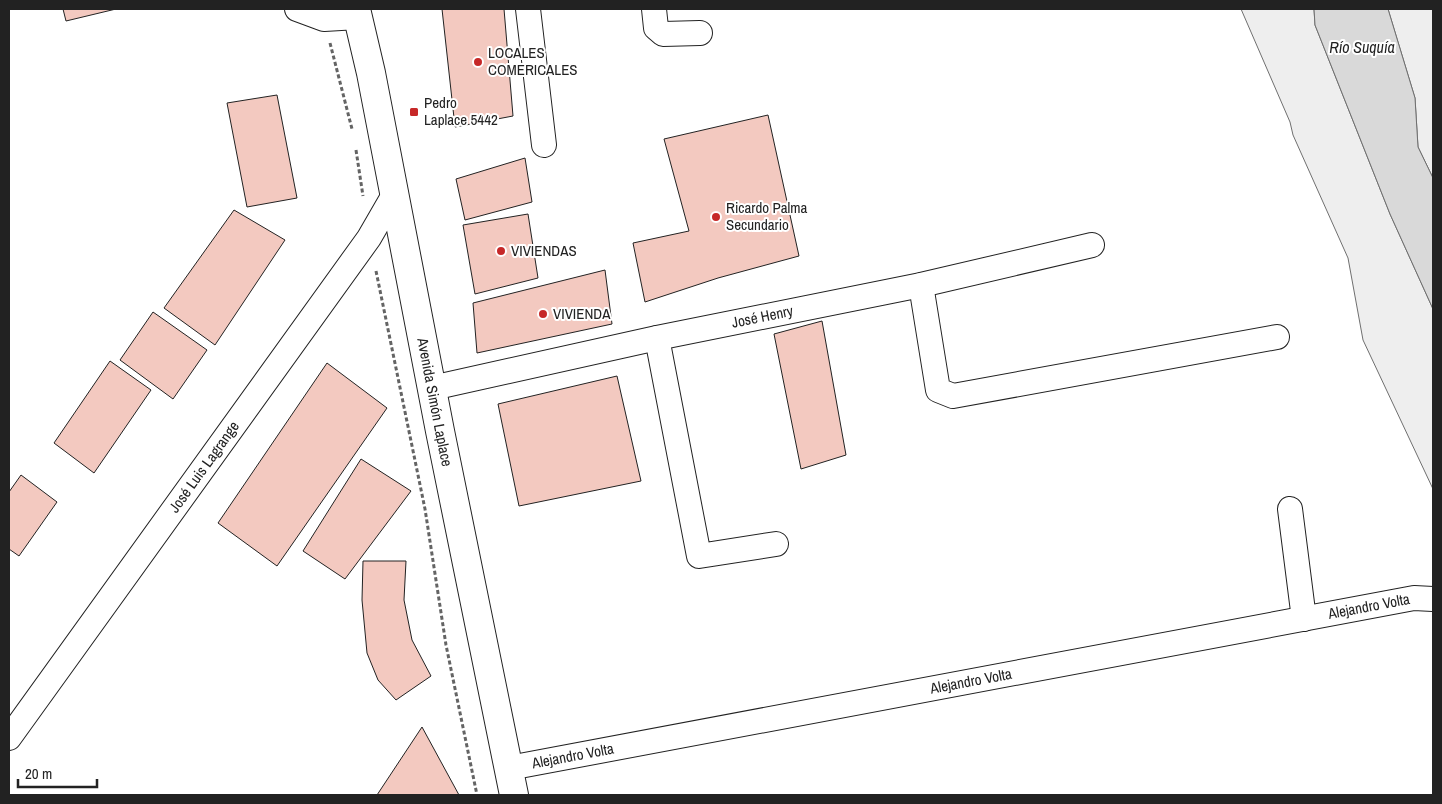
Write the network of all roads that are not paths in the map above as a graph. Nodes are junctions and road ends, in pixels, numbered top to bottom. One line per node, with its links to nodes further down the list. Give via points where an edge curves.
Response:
1 (297, 9): 4 (street, via 324,19)
2 (528, 9): 6 (street)
3 (654, 9): 5 (street, via 656,28 663,34)
4 (357, 13): 7 (main road, Avenida Simón Laplace)
5 (700, 33)
6 (544, 145)
7 (395, 193): 12 (main road, Avenida Simón Laplace); 17 (street, José Luis Lagrange, via 369,238)
8 (1092, 245): 9 (street, José Henry)
9 (921, 285): 10 (street, via 938,390 953,396); 11 (street, José Henry)
10 (1277, 336)
11 (657, 338): 12 (street, José Henry); 14 (street, via 699,556)
12 (432, 388): 18 (main road, Avenida Simón Laplace)
13 (1290, 509): 16 (street)
14 (776, 544)
15 (1433, 599): 16 (street, Alejandro Volta, via 1414,598)
16 (1304, 619): 18 (street, Alejandro Volta)
17 (9, 738)
18 (509, 768): 19 (main road, Avenida Simón Laplace)
19 (514, 795)

